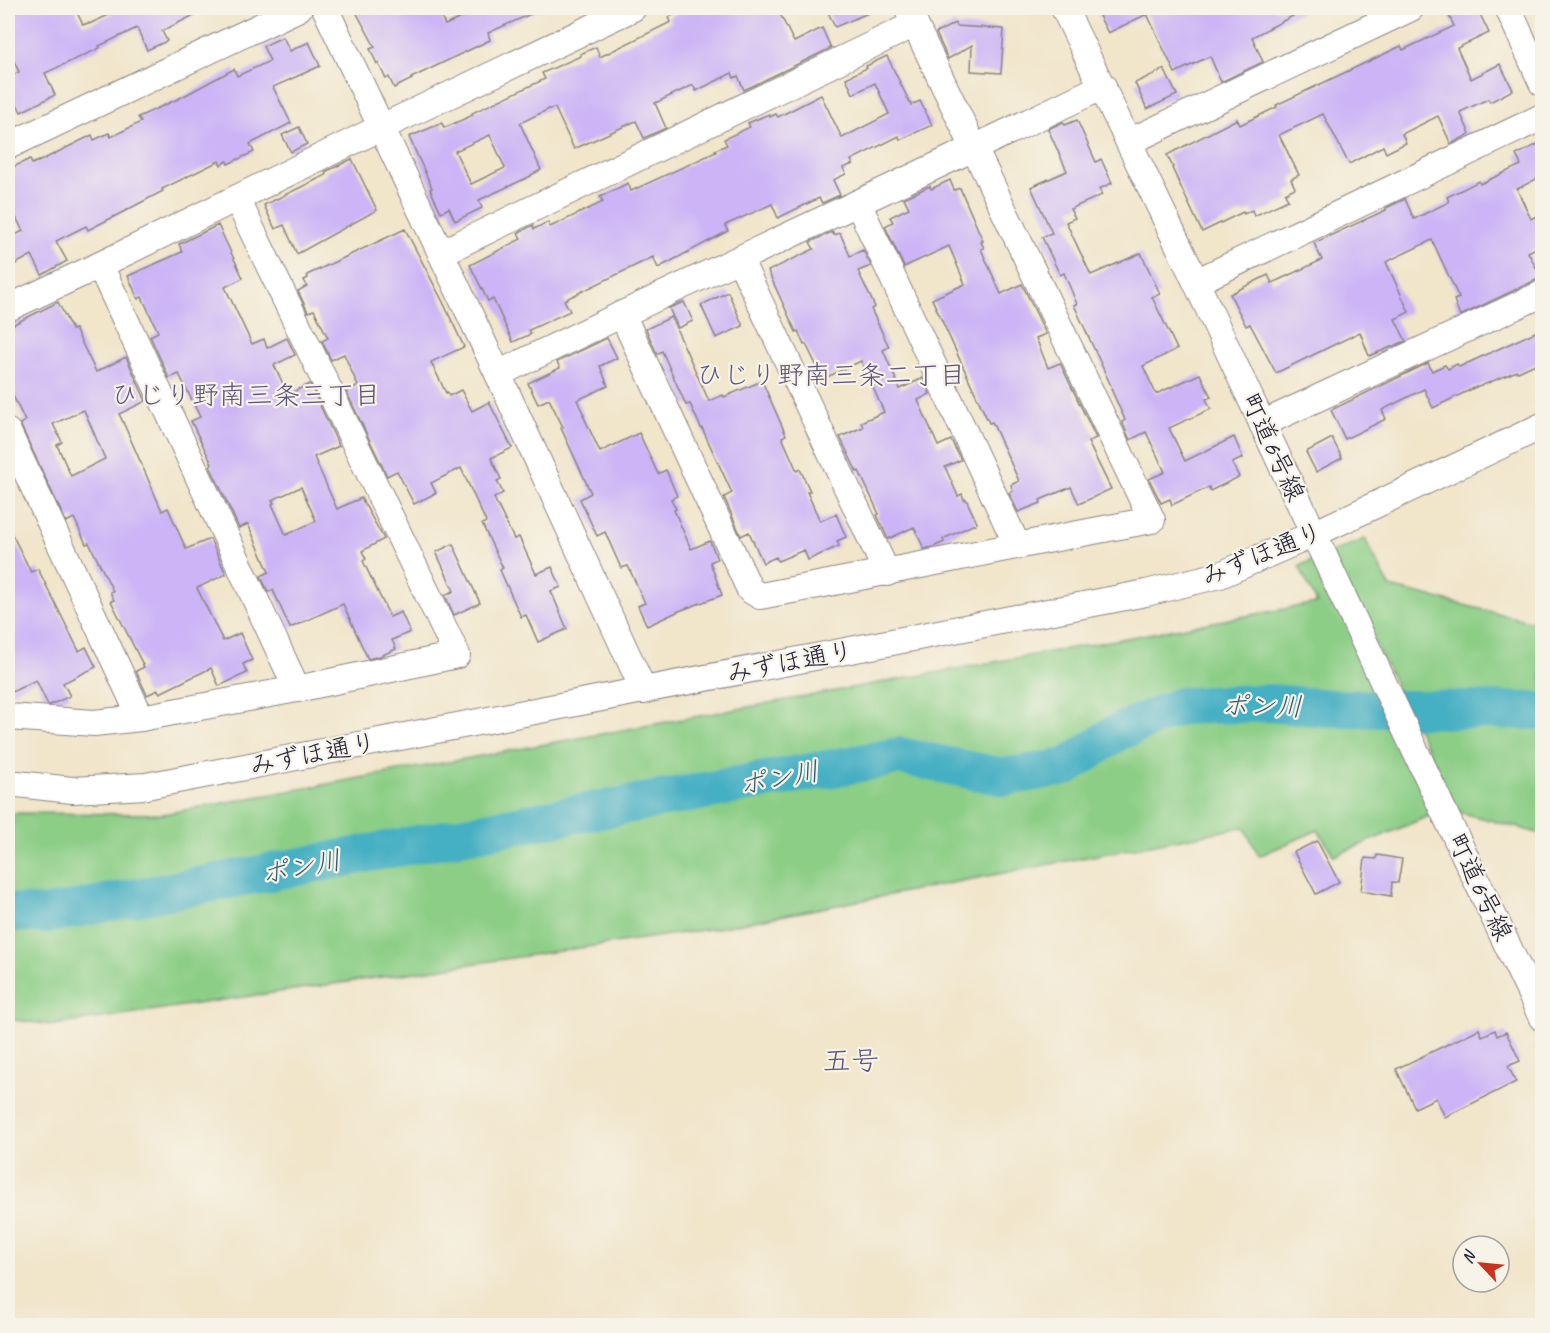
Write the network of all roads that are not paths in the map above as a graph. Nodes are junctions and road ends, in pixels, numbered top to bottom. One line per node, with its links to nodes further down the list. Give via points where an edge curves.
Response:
1 (299, 8): 13 (street)
2 (325, 8): 11 (street)
3 (633, 8): 11 (street)
4 (1064, 8): 9 (street, 町道6号線)
5 (1411, 8): 12 (street)
6 (1508, 8): 8 (street)
7 (911, 16): 14 (street); 17 (street)
8 (1542, 83)
9 (1103, 86): 12 (street, 町道6号線); 14 (street)
10 (1542, 117): 20 (street)
11 (382, 127): 15 (street); 17 (street)
12 (1129, 142): 20 (street, 町道6号線)
13 (8, 146)
14 (975, 149): 16 (street); 29 (street, via 1152,520)
15 (237, 199): 19 (street); 31 (street, via 457,655)
16 (858, 203): 18 (street); 29 (street)
17 (441, 253): 24 (street)
18 (740, 260): 23 (street); 30 (street)
19 (100, 265): 22 (street); 31 (street)
20 (1196, 282): 25 (street, 町道6号線)
21 (1542, 294): 25 (street)
22 (8, 308)
23 (622, 314): 24 (street); 30 (street, via 750,590 760,596)
24 (498, 374): 32 (street)
25 (1262, 424): 28 (street, 町道6号線)
26 (1542, 426): 28 (street, みずほ通り)
27 (8, 432): 34 (street)
28 (1314, 534): 32 (street, みずほ通り, via 1220,575 1146,593); 36 (street, 町道6号線)
29 (1017, 545): 30 (street)
30 (887, 573)
31 (297, 688): 34 (street)
32 (644, 691): 35 (street, みずほ通り, via 146,786 72,790)
33 (8, 717): 34 (street, via 94,723)
34 (141, 718)
35 (8, 783)
36 (1542, 1018)

